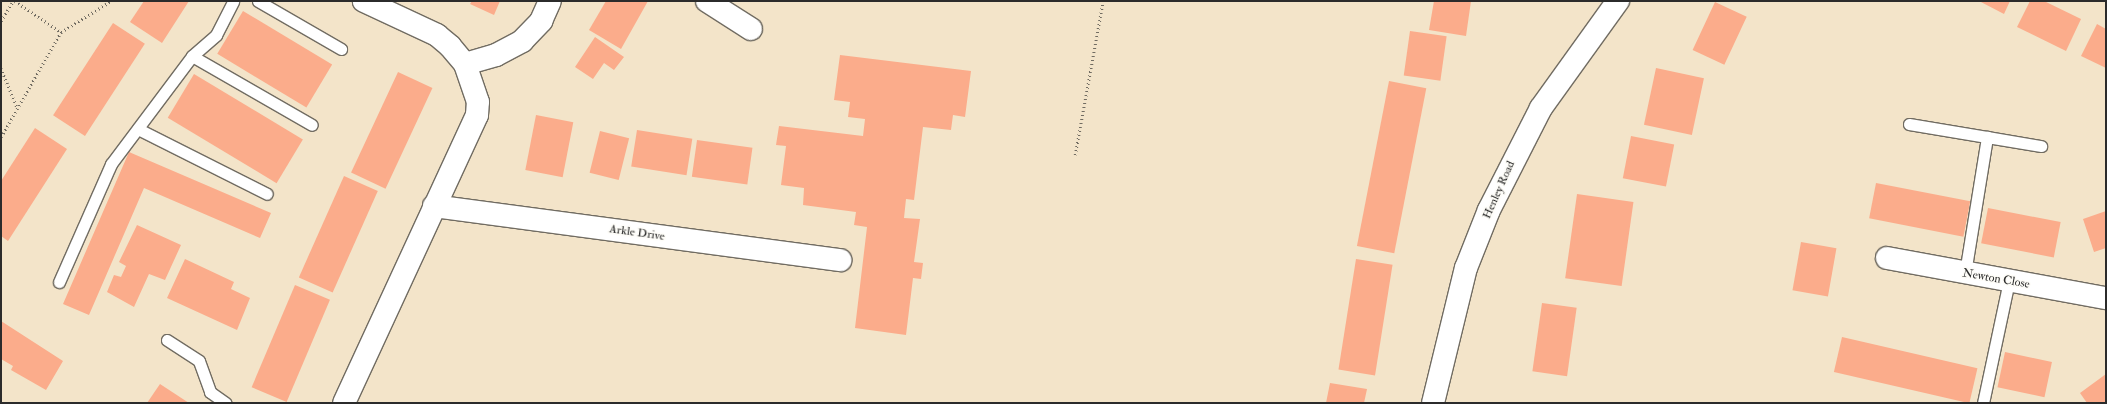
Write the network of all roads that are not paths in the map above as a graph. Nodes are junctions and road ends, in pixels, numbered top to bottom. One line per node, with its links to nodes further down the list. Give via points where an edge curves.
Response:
1 (233, 1): 9 (lane, via 216,35)
2 (258, 1): 8 (lane)
3 (364, 1): 10 (street, via 437,35)
4 (550, 1): 10 (street, via 541,21 522,41 496,55)
5 (707, 1): 7 (street)
6 (1618, 1): 27 (street, Henley Road, via 1541,108 1492,203 1466,268)
7 (751, 29)
8 (341, 49)
9 (192, 56): 12 (lane); 13 (lane)
10 (465, 64): 17 (street, via 476,88 477,115)
11 (1910, 124): 14 (lane)
12 (312, 125)
13 (138, 128): 16 (lane); 22 (lane, via 111,164)
14 (1987, 137): 15 (lane); 20 (lane)
15 (2041, 146)
16 (267, 194)
17 (434, 206): 19 (street, Arkle Drive); 26 (street)
18 (1887, 258): 20 (street, Newton Close)
19 (840, 260)
20 (1965, 273): 21 (street, Newton Close)
21 (2009, 281): 23 (street, Newton Close); 28 (lane)
22 (59, 282)
23 (2106, 298)
24 (167, 340): 25 (lane, via 200,361 210,392)
25 (226, 403)
26 (344, 403)
27 (1433, 403)
28 (1982, 403)

